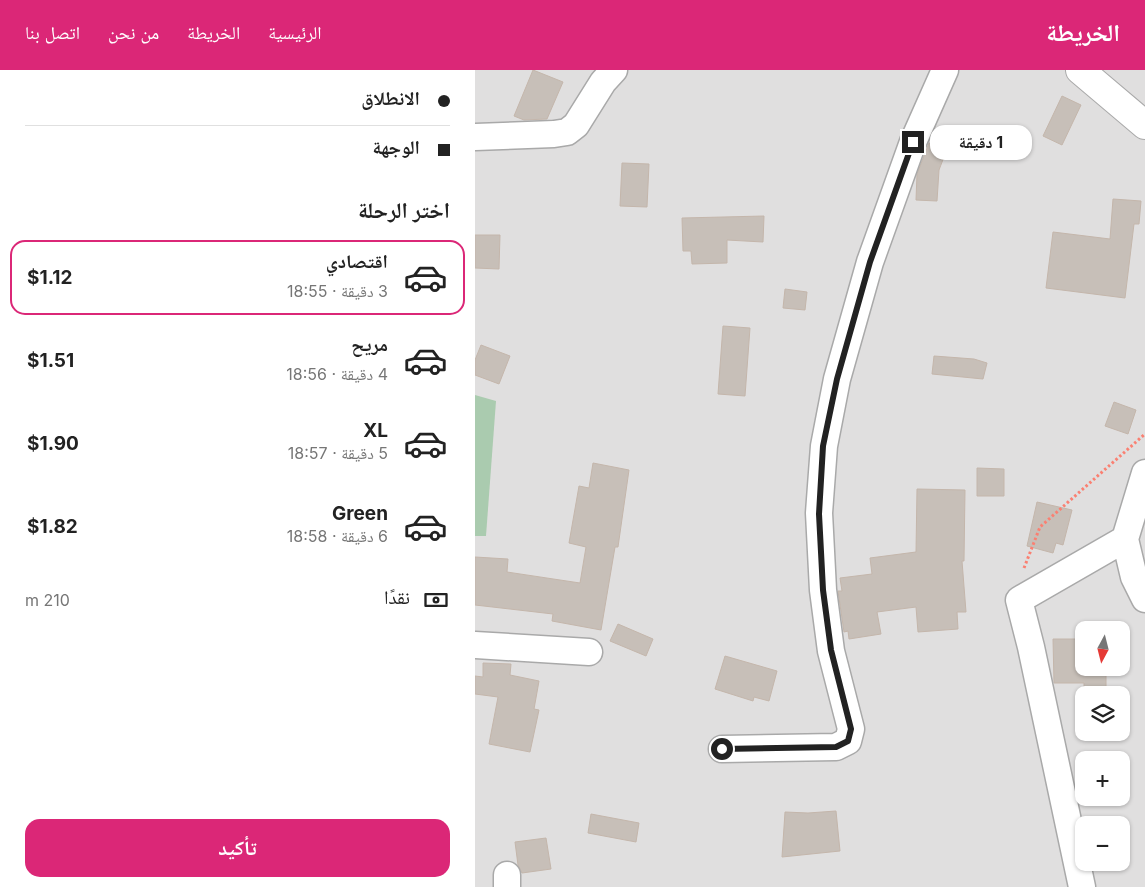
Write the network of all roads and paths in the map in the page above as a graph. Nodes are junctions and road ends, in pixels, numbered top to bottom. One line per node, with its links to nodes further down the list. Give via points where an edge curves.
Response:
1 (614, 70): 5 (street, via 576,125 567,132)
2 (945, 70): 13 (street, via 913,142 870,262 837,379 823,446 819,514 823,590 831,650 851,729 848,741 836,747)
3 (1080, 70): 4 (street)
4 (1145, 125)
5 (475, 137)
6 (1145, 434): 9 (path, via 1040,527 1019,584)
7 (1145, 473): 8 (street)
8 (1125, 539): 9 (street); 10 (street, via 1134,577)
9 (1019, 600): 14 (street)
10 (1145, 600)
11 (475, 645): 12 (street)
12 (589, 652)
13 (722, 749)
14 (1082, 887)

